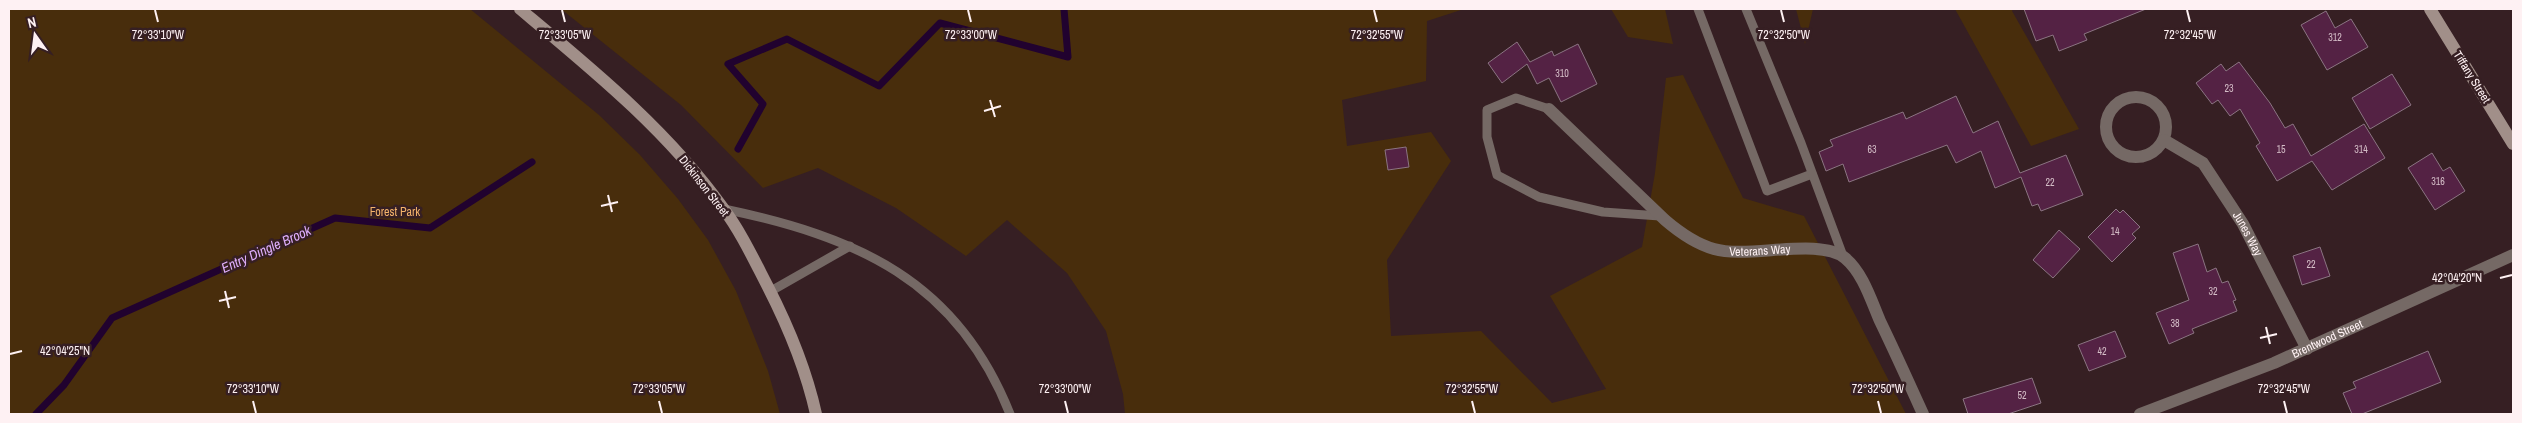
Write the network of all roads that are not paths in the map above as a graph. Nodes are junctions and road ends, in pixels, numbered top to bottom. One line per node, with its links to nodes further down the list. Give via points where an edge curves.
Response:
1 (520, 9): 9 (main road, Dickinson Street, via 595,71 664,136)
2 (1698, 9): 8 (lane, via 1767,191)
3 (1746, 9): 8 (lane)
4 (2430, 9): 7 (main road, Tiffany Street)
5 (1549, 109): 10 (street, Veterans Way); 10 (lane, via 1516,98 1488,110 1487,137 1497,174 1539,196 1603,212)
6 (2164, 140): 6 (street, via 2167,127 2164,115 2145,98 2120,102 2111,111 2106,124 2108,138 2116,150 2128,156 2142,157 2155,151); 15 (street, Junes Way, via 2203,162 2243,224)
7 (2513, 144)
8 (1812, 174): 13 (lane)
9 (724, 209): 11 (lane, via 771,219); 14 (main road, Dickinson Street)
10 (1661, 216): 13 (street, Veterans Way, via 1679,232 1714,250 1811,249)
11 (850, 246): 14 (lane); 17 (lane, via 889,266 945,310 986,362)
12 (2513, 255): 15 (street, Brentwood Street)
13 (1843, 256): 18 (street, via 1860,276)
14 (771, 291): 16 (main road, Dickinson Street, via 798,352)
15 (2307, 349): 19 (street, Brentwood Street)
16 (816, 414)
17 (1010, 414)
18 (1923, 414)
19 (2140, 414)

